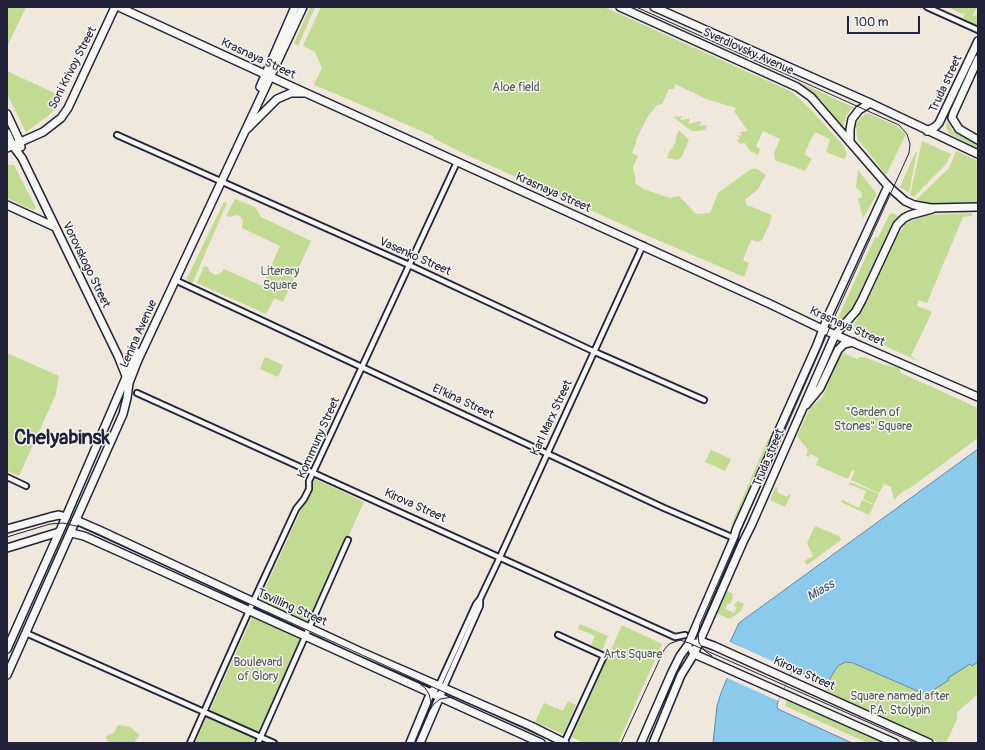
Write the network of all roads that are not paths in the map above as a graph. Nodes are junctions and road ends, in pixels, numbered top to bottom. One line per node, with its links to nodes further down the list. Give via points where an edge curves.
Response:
1 (115, 7): 20 (main road, Soni Krivoy Street, via 61,118 42,132)
2 (119, 7): 11 (main road, Krasnaya Street)
3 (295, 7): 11 (main road, Lenina Avenue)
4 (303, 7): 11 (main road, Lenina Avenue)
5 (620, 7): 21 (main road, Sverdlovsky Avenue, via 797,86 811,97)
6 (654, 7): 13 (main road, Sverdlovsky Avenue)
7 (928, 7): 8 (street)
8 (978, 30)
9 (978, 41): 15 (main road, Truda street, via 939,123)
10 (978, 59): 19 (main road, Truda street, via 953,114 956,126)
11 (268, 75): 12 (main road, Krasnaya Street); 16 (main road, Lenina Avenue); 26 (main road, Lenina Avenue)
12 (305, 92): 16 (main road, via 283,95); 25 (main road, Krasnaya Street)
13 (870, 103): 15 (main road, Sverdlovsky Avenue); 21 (main road, via 859,110 852,119)
14 (7, 114): 20 (main road, Vorovskogo Street)
15 (927, 131): 23 (main road, Sverdlovsky Avenue)
16 (244, 132): 26 (main road, Lenina Avenue)
17 (7, 134): 22 (main road, Vorovskogo Street)
18 (117, 135): 26 (street, Vasenko Street)
19 (978, 140)
20 (20, 142): 22 (main road, Soni Krivoy Street); 24 (main road, Vorovskogo Street)
21 (850, 142): 27 (main road, Sverdlovsky Avenue)
22 (10, 147): 24 (main road, Vorovskogo Street)
23 (978, 154)
24 (22, 158): 31 (main road, Vorovskogo Street)
25 (457, 162): 32 (main road, Krasnaya Street); 33 (street, Kommuny Street)
26 (219, 181): 33 (street, Vasenko Street); 34 (main road, Lenina Avenue); 41 (main road, Lenina Avenue)
27 (888, 186): 30 (main road, Sverdlovsky Avenue, via 907,201); 36 (main road, Truda street)
28 (7, 205): 31 (main road)
29 (978, 207): 30 (main road, Sverdlovsky Avenue)
30 (934, 209): 35 (main road, Truda street, via 910,215 897,225)
31 (55, 227): 40 (main road, Vorovskogo Street)
32 (643, 246): 36 (main road, Krasnaya Street); 39 (street, Karl Marx Street)
33 (409, 265): 39 (street, Vasenko Street); 42 (street, Kommuny Street)
34 (175, 280): 42 (street, El'kina Street); 43 (main road, Lenina Avenue)
35 (856, 311): 37 (main road, Truda street); 38 (main road, via 849,321 847,330)
36 (822, 329): 37 (main road, Krasnaya Street); 57 (main road, Truda street)
37 (836, 335): 38 (main road, Krasnaya Street); 47 (main road, Truda street)
38 (853, 342): 45 (main road, Krasnaya Street); 47 (main road, via 844,344 838,350 820,388)
39 (595, 352): 46 (street, Vasenko Street); 48 (street, Karl Marx Street)
40 (118, 356): 41 (main road, via 122,361); 43 (main road, Vorovskogo Street)
41 (132, 361): 43 (main road, Lenina Avenue)
42 (362, 367): 48 (street, El'kina Street); 49 (street, Kommuny Street)
43 (128, 380): 52 (main road, Lenina Avenue); 53 (main road, Lenina Avenue, via 123,414)
44 (137, 393): 49 (street, Kirova Street)
45 (978, 397)
46 (704, 400)
47 (802, 410): 59 (main road, Truda street)
48 (548, 454): 57 (street, El'kina Street); 61 (street, Karl Marx Street)
49 (313, 472): 61 (street, Kirova Street); 62 (street, Kommuny Street, via 309,489 296,509)
50 (7, 477): 51 (street)
51 (26, 486)
52 (66, 517): 53 (main road, Tsvilling Street); 54 (main road, Tsvilling Street, via 50,516); 55 (main road, Lenina Avenue)
53 (76, 520): 56 (main road, Lenina Avenue); 62 (main road, Tsvilling Street)
54 (7, 529)
55 (59, 532): 56 (main road, Tsvilling Street); 60 (main road, Tsvilling Street); 71 (main road, Lenina Avenue)
56 (71, 533): 63 (main road, Tsvilling Street, via 84,536); 65 (main road, Lenina Avenue)
57 (734, 538): 59 (main road, El'kina Street); 70 (main road, Truda street)
58 (348, 540): 64 (street)
59 (743, 542): 69 (main road, Truda street)
60 (7, 548)
61 (500, 557): 67 (street, Kirova Street, via 675,637); 74 (street, Karl Marx Street, via 476,604)
62 (253, 602): 63 (street, Kommuny Street); 64 (main road, Tsvilling Street)
63 (249, 610): 68 (main road, Tsvilling Street); 77 (street, Kommuny Street)
64 (310, 628): 68 (street); 74 (main road, Tsvilling Street)
65 (26, 633): 73 (main road, Lenina Avenue); 77 (street)
66 (558, 635): 85 (street, via 604,656)
67 (685, 635)
68 (306, 636): 75 (main road, Tsvilling Street); 78 (street)
69 (699, 643): 70 (main road, Kirova Street); 72 (main road, Truda street); 89 (main road, Kirova Street, via 703,642)
70 (689, 644): 72 (main road); 86 (main road, Truda street, via 672,672)
71 (7, 648)
72 (694, 654): 87 (main road, Truda street, via 681,675); 88 (main road)
73 (7, 675)
74 (441, 686): 75 (main road, Karl Marx Street); 76 (main road, Karl Marx Street); 85 (main road, Tsvilling Street)
75 (431, 692): 76 (main road, Tsvilling Street); 82 (main road, Karl Marx Street)
76 (440, 696): 83 (main road, Karl Marx Street); 84 (main road, Tsvilling Street)
77 (204, 712): 78 (street); 79 (street, Kommuny Street)
78 (261, 737): 80 (street); 81 (street)
79 (190, 743)
80 (258, 743)
81 (274, 743)
82 (410, 743)
83 (420, 743)
84 (542, 743)
85 (564, 743)
86 (642, 743)
87 (653, 743)
88 (895, 743)
89 (929, 743)

